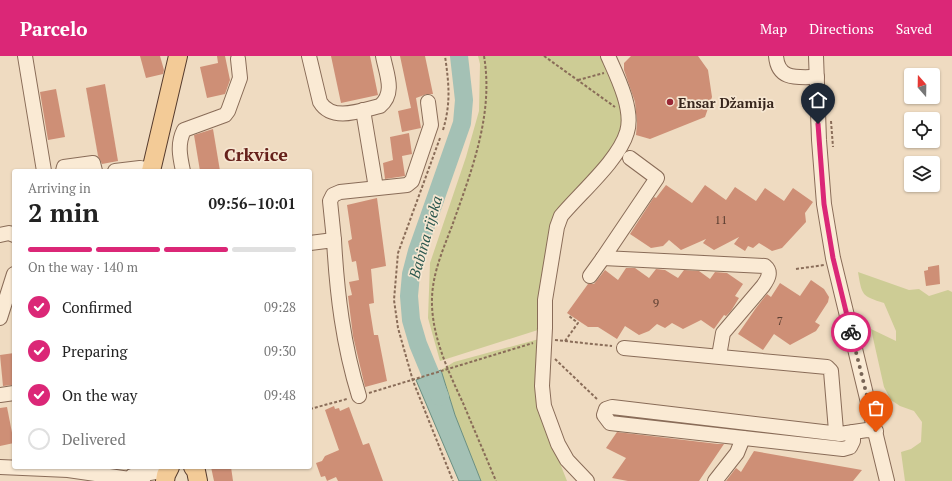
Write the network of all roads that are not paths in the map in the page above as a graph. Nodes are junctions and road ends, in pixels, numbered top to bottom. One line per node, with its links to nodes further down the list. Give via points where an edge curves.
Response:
1 (25, 56): 13 (street)
2 (178, 56): 18 (main road)
3 (309, 56): 11 (street, via 323,108 335,114)
4 (383, 56): 11 (street, via 390,90 388,97 380,106)
5 (608, 56): 46 (street, via 627,109 628,131 621,147 561,216 545,300 542,386 544,406 558,444 567,460)
6 (776, 56): 9 (street, via 781,72 788,76)
7 (816, 56): 9 (street)
8 (238, 59): 19 (street, via 240,78 225,115 184,130 179,146)
9 (817, 77): 34 (street, via 824,204 833,258)
10 (428, 102): 20 (street, via 431,125 412,181 407,185)
11 (363, 110): 20 (street)
12 (630, 158): 25 (street, via 657,178)
13 (44, 169)
14 (64, 169): 15 (street, via 93,163)
15 (94, 169)
16 (132, 169): 17 (street)
17 (146, 169)
18 (151, 169)
19 (183, 169)
20 (376, 188): 23 (street, via 333,195 330,200)
21 (12, 234): 22 (street)
22 (0, 235)
23 (334, 240): 24 (street); 33 (street, via 342,325 348,360)
24 (312, 243)
25 (603, 258): 26 (street); 30 (street, via 765,266 768,269 768,279 723,333)
26 (590, 276)
27 (12, 280): 28 (street)
28 (0, 318)
29 (624, 348): 30 (street)
30 (719, 356): 35 (street, via 827,367 831,371 836,431)
31 (12, 393): 32 (street)
32 (0, 395)
33 (360, 396)
34 (876, 432): 35 (street, via 867,430); 48 (street)
35 (846, 433): 36 (street, via 853,441 850,447 843,450); 36 (street, via 612,407 606,408 604,416 610,423)
36 (743, 438): 47 (street, via 737,453)
37 (0, 467): 38 (street)
38 (12, 467)
39 (66, 469): 42 (street)
40 (194, 469): 45 (main road)
41 (168, 473): 43 (street)
42 (103, 474): 43 (street)
43 (125, 477): 44 (street)
44 (143, 481)
45 (198, 481)
46 (587, 481)
47 (715, 481)
48 (887, 481)

